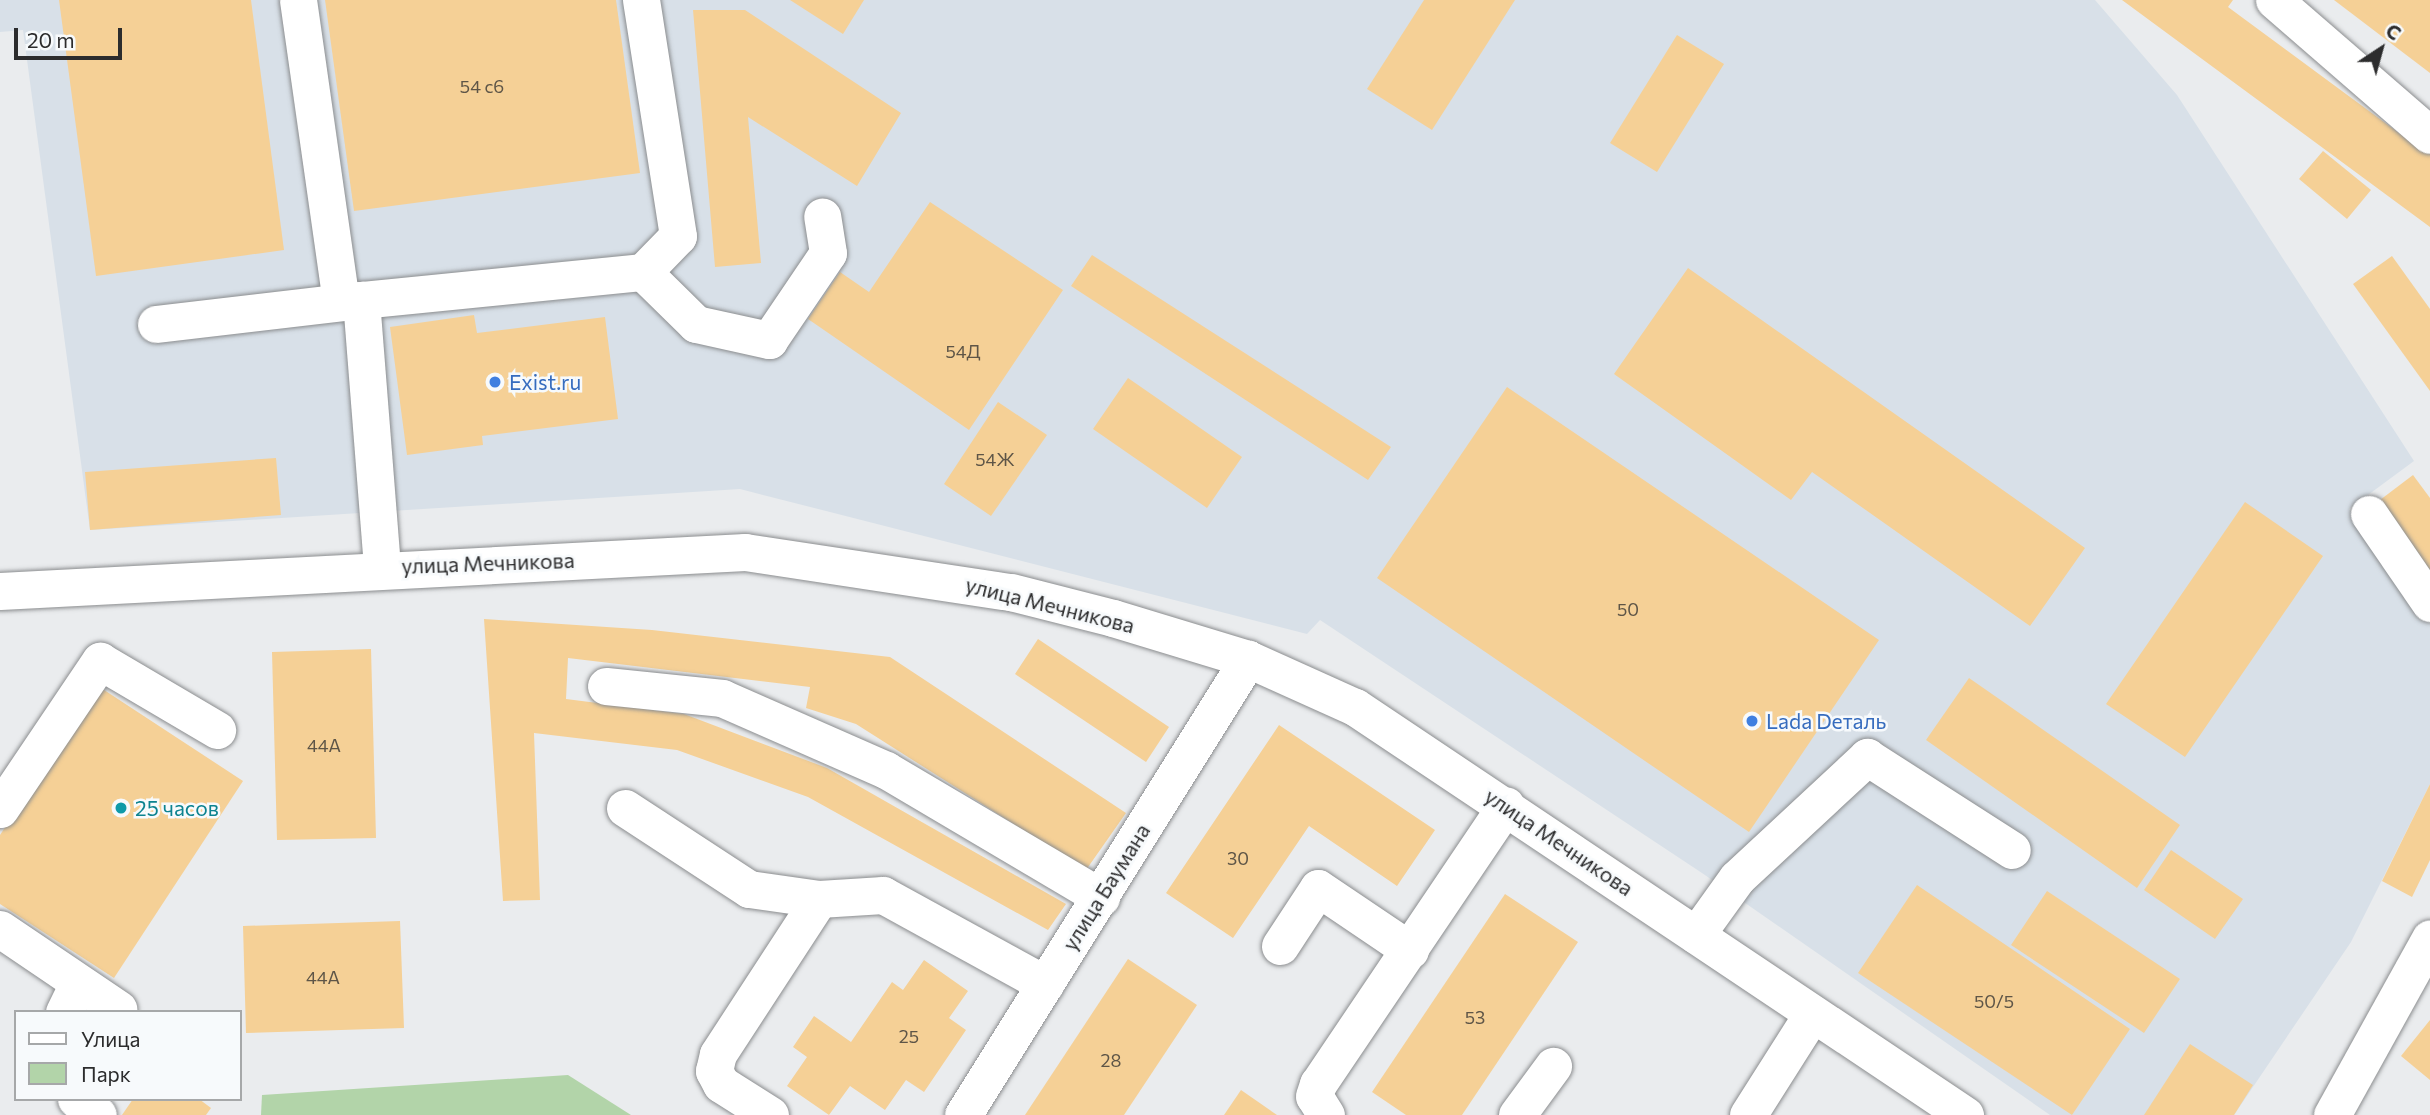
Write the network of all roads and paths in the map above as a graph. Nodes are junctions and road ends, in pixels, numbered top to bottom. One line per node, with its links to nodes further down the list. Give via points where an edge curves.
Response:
1 (298, 0): 7 (street)
2 (641, 0): 6 (street, via 678,236)
3 (2274, 0): 4 (street)
4 (2430, 135)
5 (822, 216): 6 (street, via 828,253 769,340 696,324)
6 (643, 272): 7 (street)
7 (351, 300): 8 (street); 10 (street)
8 (156, 324)
9 (2369, 514): 12 (street)
10 (382, 567): 11 (street, улица Мечникова); 13 (street, улица Мечникова, via 745,552 1012,592)
11 (0, 591)
12 (2430, 603)
13 (1248, 659): 16 (street, улица Мечникова, via 1355,707); 20 (street, улица Баумана)
14 (606, 685): 20 (street, via 722,698 886,770)
15 (217, 730): 18 (street, via 100,661)
16 (1506, 805): 23 (street, улица Мечникова); 25 (street)
17 (625, 808): 21 (street, via 749,889)
18 (0, 809)
19 (2012, 850): 23 (street, via 1867,757 1737,878)
20 (1101, 897): 27 (street, улица Баумана)
21 (819, 899): 27 (street, via 883,895); 35 (street, via 718,1054 714,1071 721,1084)
22 (0, 929): 28 (street)
23 (1696, 935): 30 (street, улица Мечникова)
24 (1280, 946): 25 (street, via 1318,888)
25 (1410, 950): 37 (street, via 1318,1084 1314,1096)
26 (2426, 951): 40 (street)
27 (1045, 984): 36 (street, улица Баумана)
28 (71, 997): 29 (street)
29 (118, 1009)
30 (1812, 1014): 33 (street, улица Мечникова); 39 (street)
31 (1553, 1066): 38 (street)
32 (79, 1101): 34 (street)
33 (1962, 1114)
34 (98, 1115)
35 (770, 1115)
36 (963, 1115)
37 (1326, 1115)
38 (1517, 1115)
39 (1748, 1115)
40 (2332, 1115)

